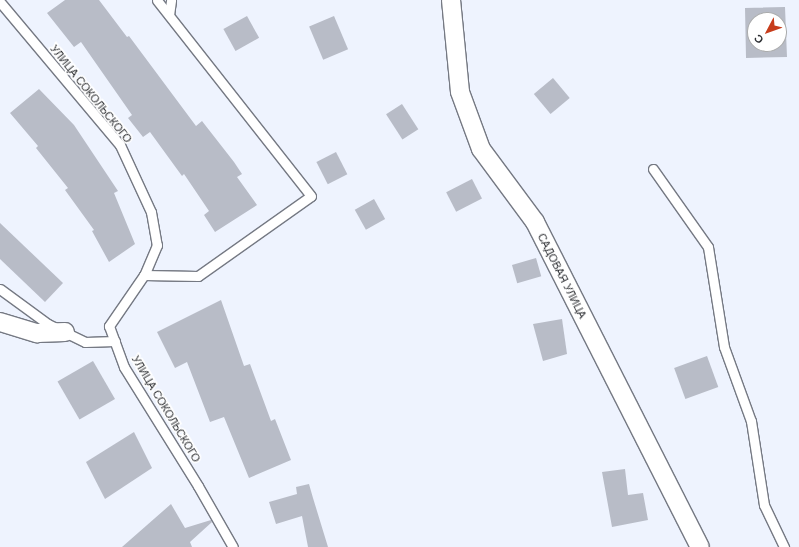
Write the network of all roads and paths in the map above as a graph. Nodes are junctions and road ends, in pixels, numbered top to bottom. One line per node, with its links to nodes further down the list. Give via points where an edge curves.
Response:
1 (157, 0): 5 (lane)
2 (171, 0): 5 (lane)
3 (451, 0): 13 (street, САДОВАЯ УЛИЦА, via 460,92 481,149 535,222)
4 (0, 2): 7 (lane, УЛИЦА СОКОЛЬСКОГО, via 120,145 151,212 157,245)
5 (169, 15): 7 (lane, via 311,196 198,276)
6 (653, 169): 14 (lane, via 708,247 724,347 751,421 764,505)
7 (144, 275): 11 (lane, УЛИЦА СОКОЛЬСКОГО, via 109,326)
8 (0, 289): 10 (lane, via 48,324)
9 (0, 322): 10 (street, via 37,333)
10 (65, 332): 11 (lane, via 85,342)
11 (115, 341): 12 (lane, УЛИЦА СОКОЛЬСКОГО, via 124,367)
12 (233, 547)
13 (700, 547)
14 (784, 547)

